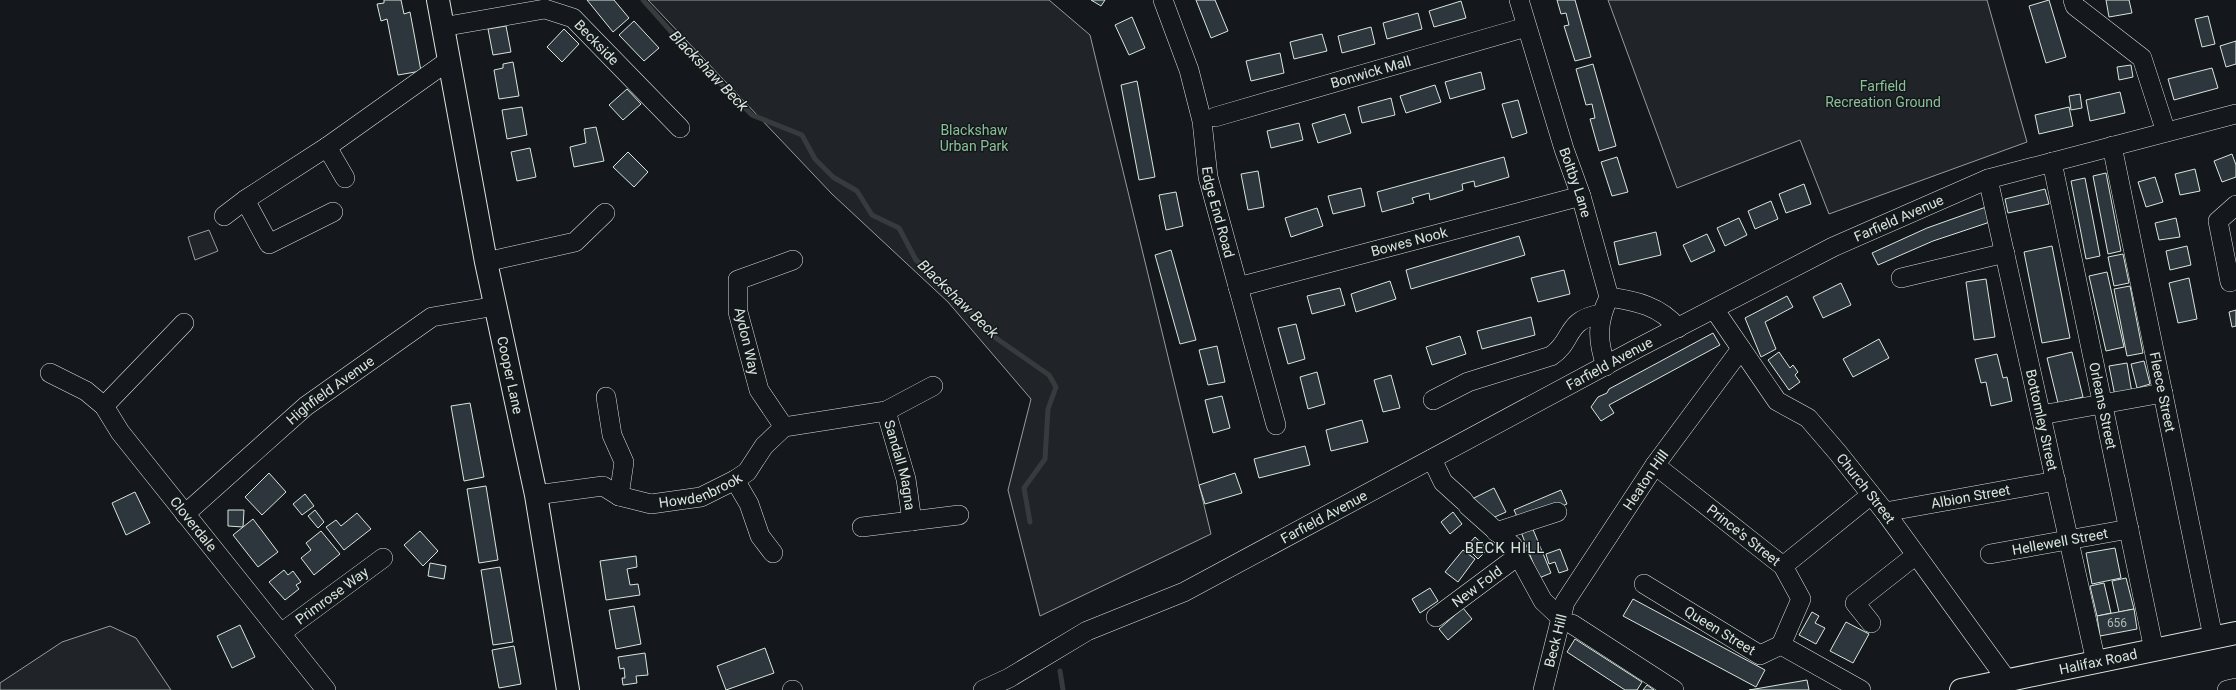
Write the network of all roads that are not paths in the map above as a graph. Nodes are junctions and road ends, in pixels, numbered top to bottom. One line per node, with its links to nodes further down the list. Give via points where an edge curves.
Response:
1 (438, 0): 5 (main road, Cooper Lane)
2 (1163, 0): 28 (street, Edge End Road, via 1189,70 1202,121 1208,177)
3 (1518, 0): 6 (street, Boltby Lane)
4 (2073, 0): 11 (street, via 2075,6 2142,58)
5 (442, 27): 7 (main road, Cooper Lane); 10 (street, Beckside, via 545,9 573,18)
6 (1526, 27): 9 (street, Bonwick Mall); 17 (street, Boltby Lane)
7 (448, 62): 13 (street); 25 (main road, Cooper Lane)
8 (2236, 114): 11 (street, Farfield Avenue)
9 (1215, 117)
10 (680, 128)
11 (2166, 132): 12 (street, Farfield Avenue)
12 (2112, 146): 14 (street, Farfield Avenue); 38 (street, Fleece Street)
13 (328, 147): 15 (street); 18 (street)
14 (2052, 162): 16 (street, Farfield Avenue); 41 (street, Orleans Street)
15 (346, 178)
16 (1988, 178): 23 (street, Bottomley Street); 31 (street, Farfield Avenue, via 1833,247)
17 (1580, 196): 28 (street, Bowes Nook); 30 (street, Boltby Lane)
18 (246, 200): 20 (street, via 269,244); 22 (street)
19 (2236, 205): 27 (street, via 2218,221)
20 (333, 212)
21 (605, 213): 25 (street, via 575,242)
22 (224, 216)
23 (2005, 254): 26 (street); 44 (street, Bottomley Street)
24 (793, 260): 46 (street, Aydon Way, via 738,280 738,312 759,390)
25 (486, 262): 29 (main road, Cooper Lane)
26 (1901, 278)
27 (2230, 282)
28 (1238, 287): 45 (street, Edge End Road)
29 (496, 306): 51 (main road, Cooper Lane); 56 (street, Highfield Avenue, via 432,317 306,406)
30 (1605, 306): 33 (street, via 1636,301 1669,317); 35 (street, Boltby Lane, via 1599,342); 40 (street, via 1574,326 1565,337 1562,348 1551,356 1468,382)
31 (1714, 308): 33 (street, Farfield Avenue); 34 (street, Church Street)
32 (184, 323): 42 (street)
33 (1678, 328): 35 (street, Farfield Avenue)
34 (1741, 350): 48 (street, Heaton Hill); 52 (street, Church Street, via 1777,401 1808,418)
35 (1606, 366): 47 (street, Farfield Avenue)
36 (50, 373): 42 (street, Cloverdale, via 86,391)
37 (934, 386): 43 (street)
38 (2163, 393): 41 (street); 75 (street, Fleece Street)
39 (606, 397): 53 (street, via 612,435 624,462)
40 (1433, 400)
41 (2103, 404): 44 (street); 60 (street, Orleans Street)
42 (104, 406): 56 (street, Cloverdale, via 120,432)
43 (886, 411): 46 (street); 58 (street, Sandall Magna, via 906,480)
44 (2041, 415): 50 (street, Bottomley Street)
45 (1276, 425)
46 (784, 428): 49 (street, Howdenbrook, via 764,446 747,472)
47 (1432, 459): 61 (street, Beck Hill, via 1443,482); 83 (street, Farfield Avenue, via 1184,592 1087,631 1009,678)
48 (1655, 465): 68 (street, Prince's Street); 71 (street, Heaton Hill, via 1565,602)
49 (735, 480): 53 (street, Howdenbrook, via 701,497 651,504); 63 (street, via 749,504 760,536)
50 (2056, 481): 55 (street, Albion Street); 62 (street, Bottomley Street)
51 (536, 495): 53 (street, Howdenbrook, via 603,486); 82 (main road, Cooper Lane)
52 (1872, 495): 55 (street, Church Street); 68 (street)
53 (619, 496)
54 (1557, 512): 61 (street)
55 (1885, 512): 65 (street, Church Street)
56 (186, 514): 73 (street, Cloverdale)
57 (959, 515): 58 (street, Sandall Magna)
58 (912, 521): 59 (street, Sandall Magna)
59 (862, 527)
60 (2129, 529): 62 (street, Hellewell Street); 77 (street, Orleans Street)
61 (1496, 532): 66 (street, Beck Hill, via 1513,546)
62 (2069, 540): 64 (street, Hellewell Street); 78 (street, Bottomley Street)
63 (773, 552)
64 (1990, 554)
65 (1916, 555): 72 (street, via 1855,603); 79 (street, Church Street)
66 (1518, 556): 70 (street, New Fold); 71 (street, Beck Hill, via 1544,601)
67 (383, 558): 73 (street, Primrose Way)
68 (1783, 566): 76 (street, Prince's Street, via 1801,599)
69 (1644, 584): 76 (street, Queen Street, via 1760,655)
70 (1436, 617)
71 (1566, 621): 84 (street, Beck Hill); 85 (street)
72 (1871, 623)
73 (281, 633): 81 (street, Cloverdale)
74 (2236, 633): 75 (main road, Halifax Road)
75 (2213, 638): 77 (main road, Halifax Road)
76 (1781, 645): 86 (street)
77 (2154, 650): 78 (main road, Halifax Road)
78 (2096, 662): 79 (main road, Halifax Road)
79 (2007, 680): 87 (main road, Halifax Road)
80 (2236, 688): 88 (street)
81 (326, 690)
82 (568, 690)
83 (984, 690)
84 (1543, 690)
85 (1674, 690)
86 (1861, 690)
87 (1961, 690)
88 (2227, 690)

